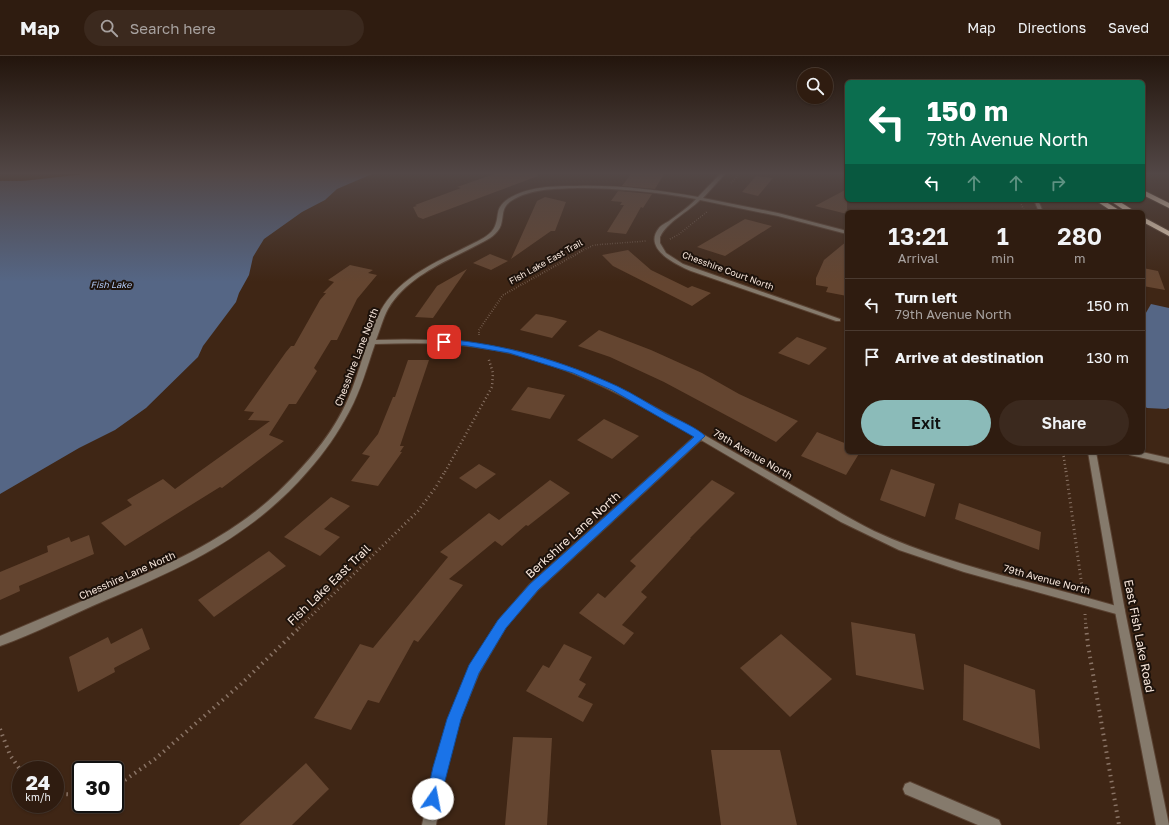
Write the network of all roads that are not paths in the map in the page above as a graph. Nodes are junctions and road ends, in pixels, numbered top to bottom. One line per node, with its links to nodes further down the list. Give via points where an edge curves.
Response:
1 (501, 210): 10 (street, Chesshire Lane North, via 498,226 488,238 435,265 401,290 384,310)
2 (686, 210): 9 (street, Chesshire Court North, via 658,233 657,244 672,260 693,270)
3 (759, 210): 6 (street, Chesshire Lane North)
4 (1145, 220): 7 (highway)
5 (1145, 228): 8 (highway)
6 (845, 232)
7 (1169, 234)
8 (1169, 242)
9 (838, 320)
10 (372, 342): 11 (street, 79th Avenue North, via 468,343 538,358 615,389); 16 (street, Chesshire Lane North, via 342,418 328,440 278,497 243,525 199,554)
11 (700, 436): 15 (street, 79th Avenue North, via 844,519 910,551 955,566); 18 (street, Berkshire Lane North, via 534,587 502,624 474,670 454,719 440,767)
12 (1092, 454): 15 (street, East Fish Lake Road)
13 (1139, 454): 14 (street)
14 (1169, 461)
15 (1120, 611): 20 (street, East Fish Lake Road)
16 (0, 641)
17 (910, 789): 19 (street)
18 (429, 825)
19 (994, 825)
20 (1163, 825)

